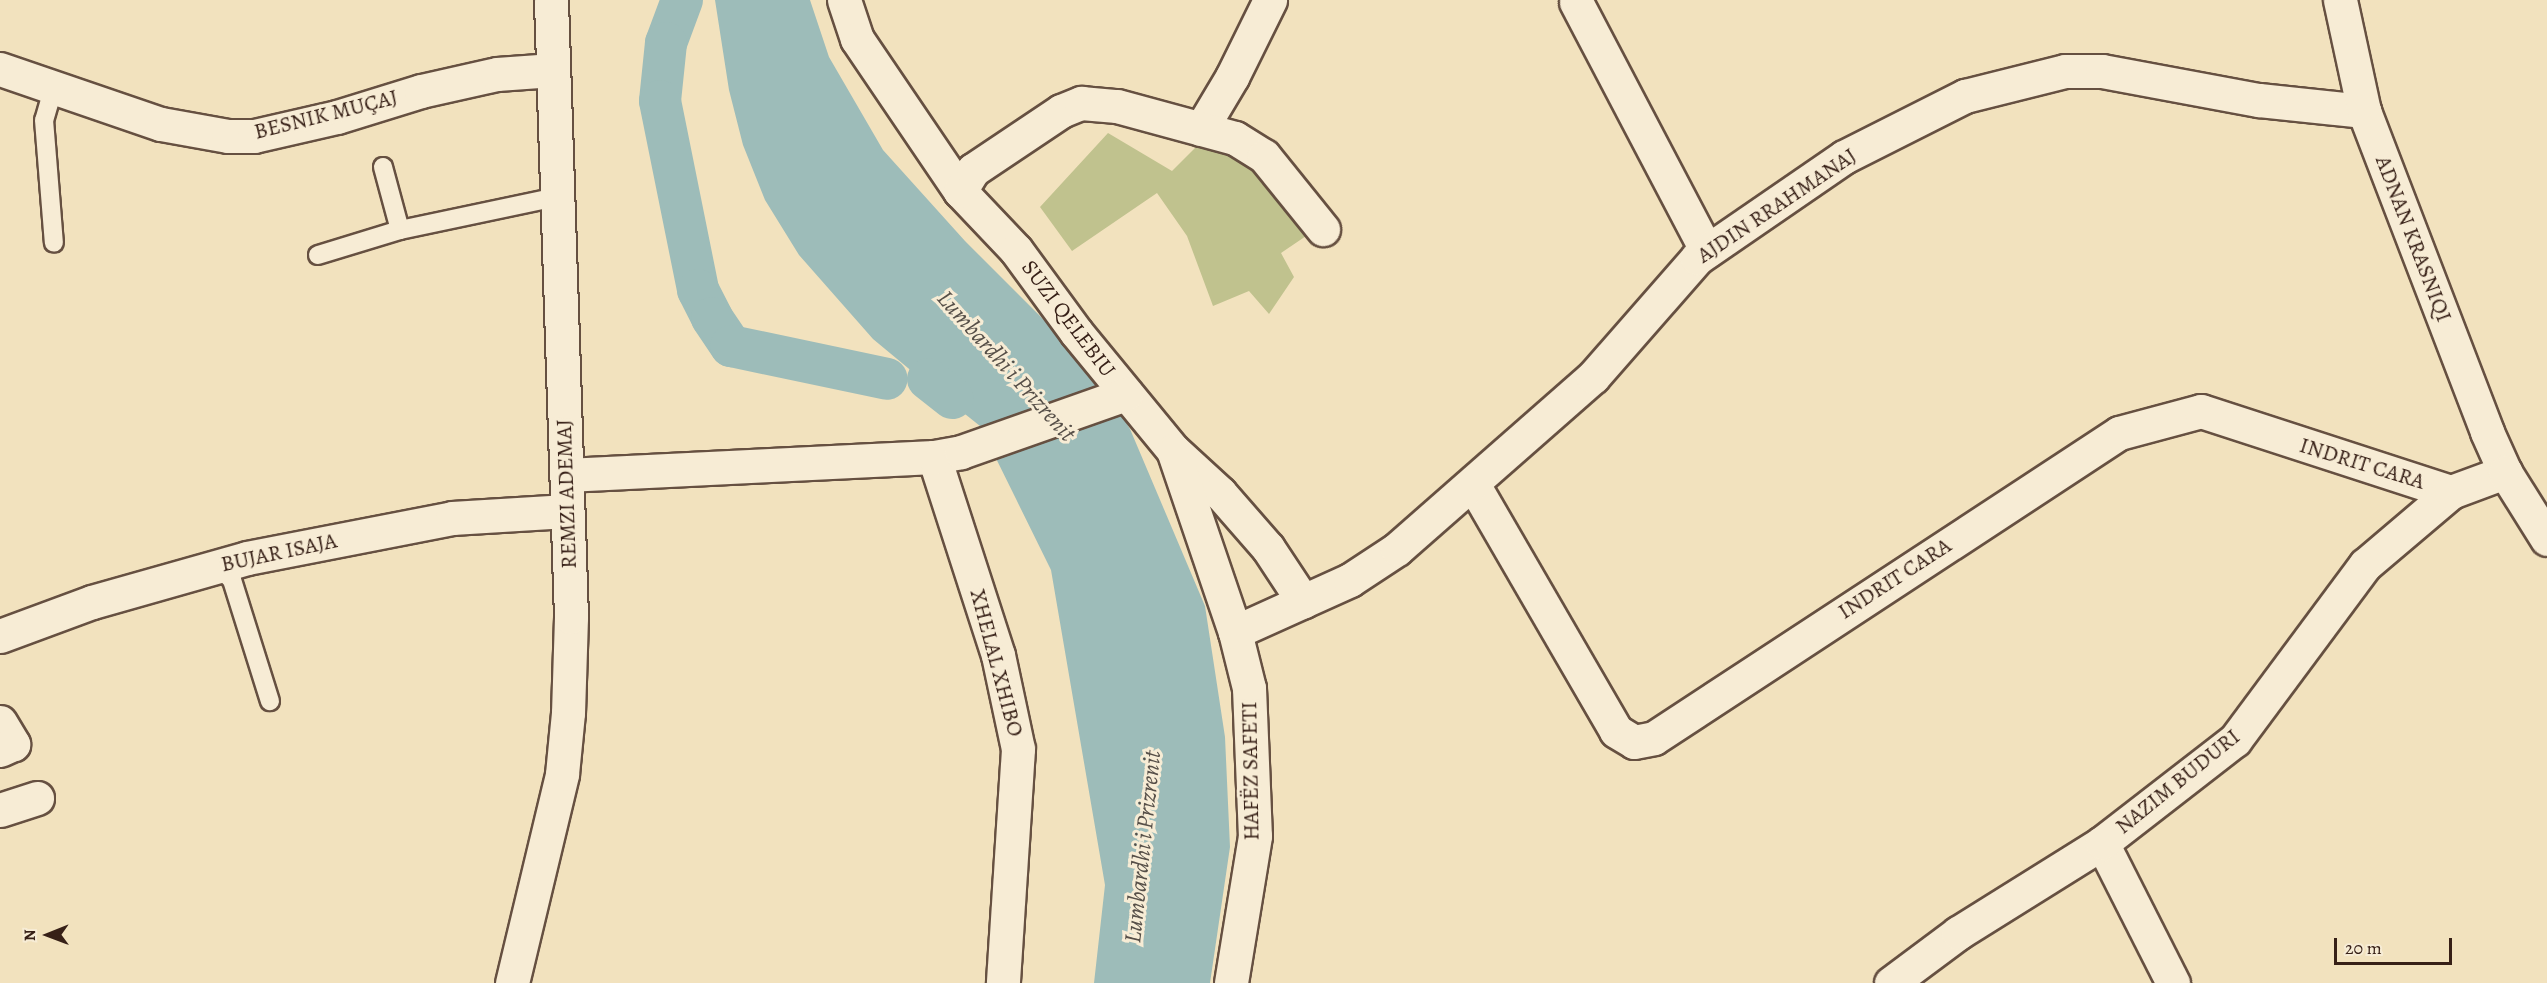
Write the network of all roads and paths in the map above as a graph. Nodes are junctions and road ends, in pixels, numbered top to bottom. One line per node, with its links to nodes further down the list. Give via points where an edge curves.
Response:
1 (551, 0): 7 (street, REMZI ADEMAJ)
2 (844, 0): 12 (street, SUZI QELEBIU, via 857,39)
3 (1270, 0): 10 (street)
4 (2340, 0): 9 (street, ADNAN KRASNIQI)
5 (1576, 2): 17 (street)
6 (0, 69): 8 (street, BESNIK MUÇAJ)
7 (552, 70): 8 (street, BESNIK MUÇAJ, via 496,74 254,136 228,136 161,124); 13 (street, REMZI ADEMAJ)
8 (54, 86): 16 (lane, via 44,120)
9 (2364, 111): 17 (street, AJDIN RRAHMANAJ, via 2259,100 2148,77 2065,71 1965,96 1945,106 1844,157); 22 (street, ADNAN KRASNIQI)
10 (1201, 129): 12 (street, via 1117,105 1081,103 996,153 973,170); 14 (street, via 1235,138 1264,156)
11 (383, 167): 15 (lane)
12 (960, 191): 19 (street, SUZI QELEBIU, via 1016,250)
13 (557, 197): 15 (lane); 23 (street, REMZI ADEMAJ)
14 (1323, 229)
15 (400, 230): 18 (lane)
16 (54, 243)
17 (1707, 251): 24 (street, AJDIN RRAHMANAJ, via 1593,377)
18 (318, 255)
19 (1113, 401): 20 (street, SUZI QELEBIU); 21 (street)
20 (1173, 450): 29 (street, SUZI QELEBIU, via 1220,493 1268,548); 30 (street, SUZI QELEBIU)
21 (947, 454): 23 (street); 39 (street, XHELAL XHIBO, via 1018,749)
22 (2505, 472): 25 (street, NAZIM BUDURI); 27 (street, ADNAN KRASNIQI)
23 (566, 475): 26 (street, REMZI ADEMAJ)
24 (1473, 484): 25 (street, INDRIT CARA, via 1616,731 1634,742 1654,738 2119,433 2201,411); 29 (street, AJDIN RRAHMANAJ, via 1397,549 1350,580)
25 (2451, 492): 37 (street, NAZIM BUDURI, via 2364,565 2235,740)
26 (567, 511): 28 (street, BUJAR ISAJA, via 452,518); 38 (street, REMZI ADEMAJ, via 571,617 562,774)
27 (2547, 539)
28 (218, 566): 31 (street, BUJAR ISAJA, via 92,602); 32 (lane, via 232,580)
29 (1303, 601): 30 (street, AJDIN RRAHMANAJ)
30 (1235, 632): 40 (street, HAFËZ SAFETI, via 1249,688 1255,836)
31 (0, 636)
32 (270, 701)
33 (0, 722): 34 (street, via 13,744)
34 (0, 750)
35 (37, 798): 36 (street)
36 (0, 810)
37 (2102, 843): 41 (street, NAZIM BUDURI, via 1958,933); 42 (street)
38 (512, 983)
39 (1003, 983)
40 (1231, 983)
41 (1891, 983)
42 (2173, 983)

